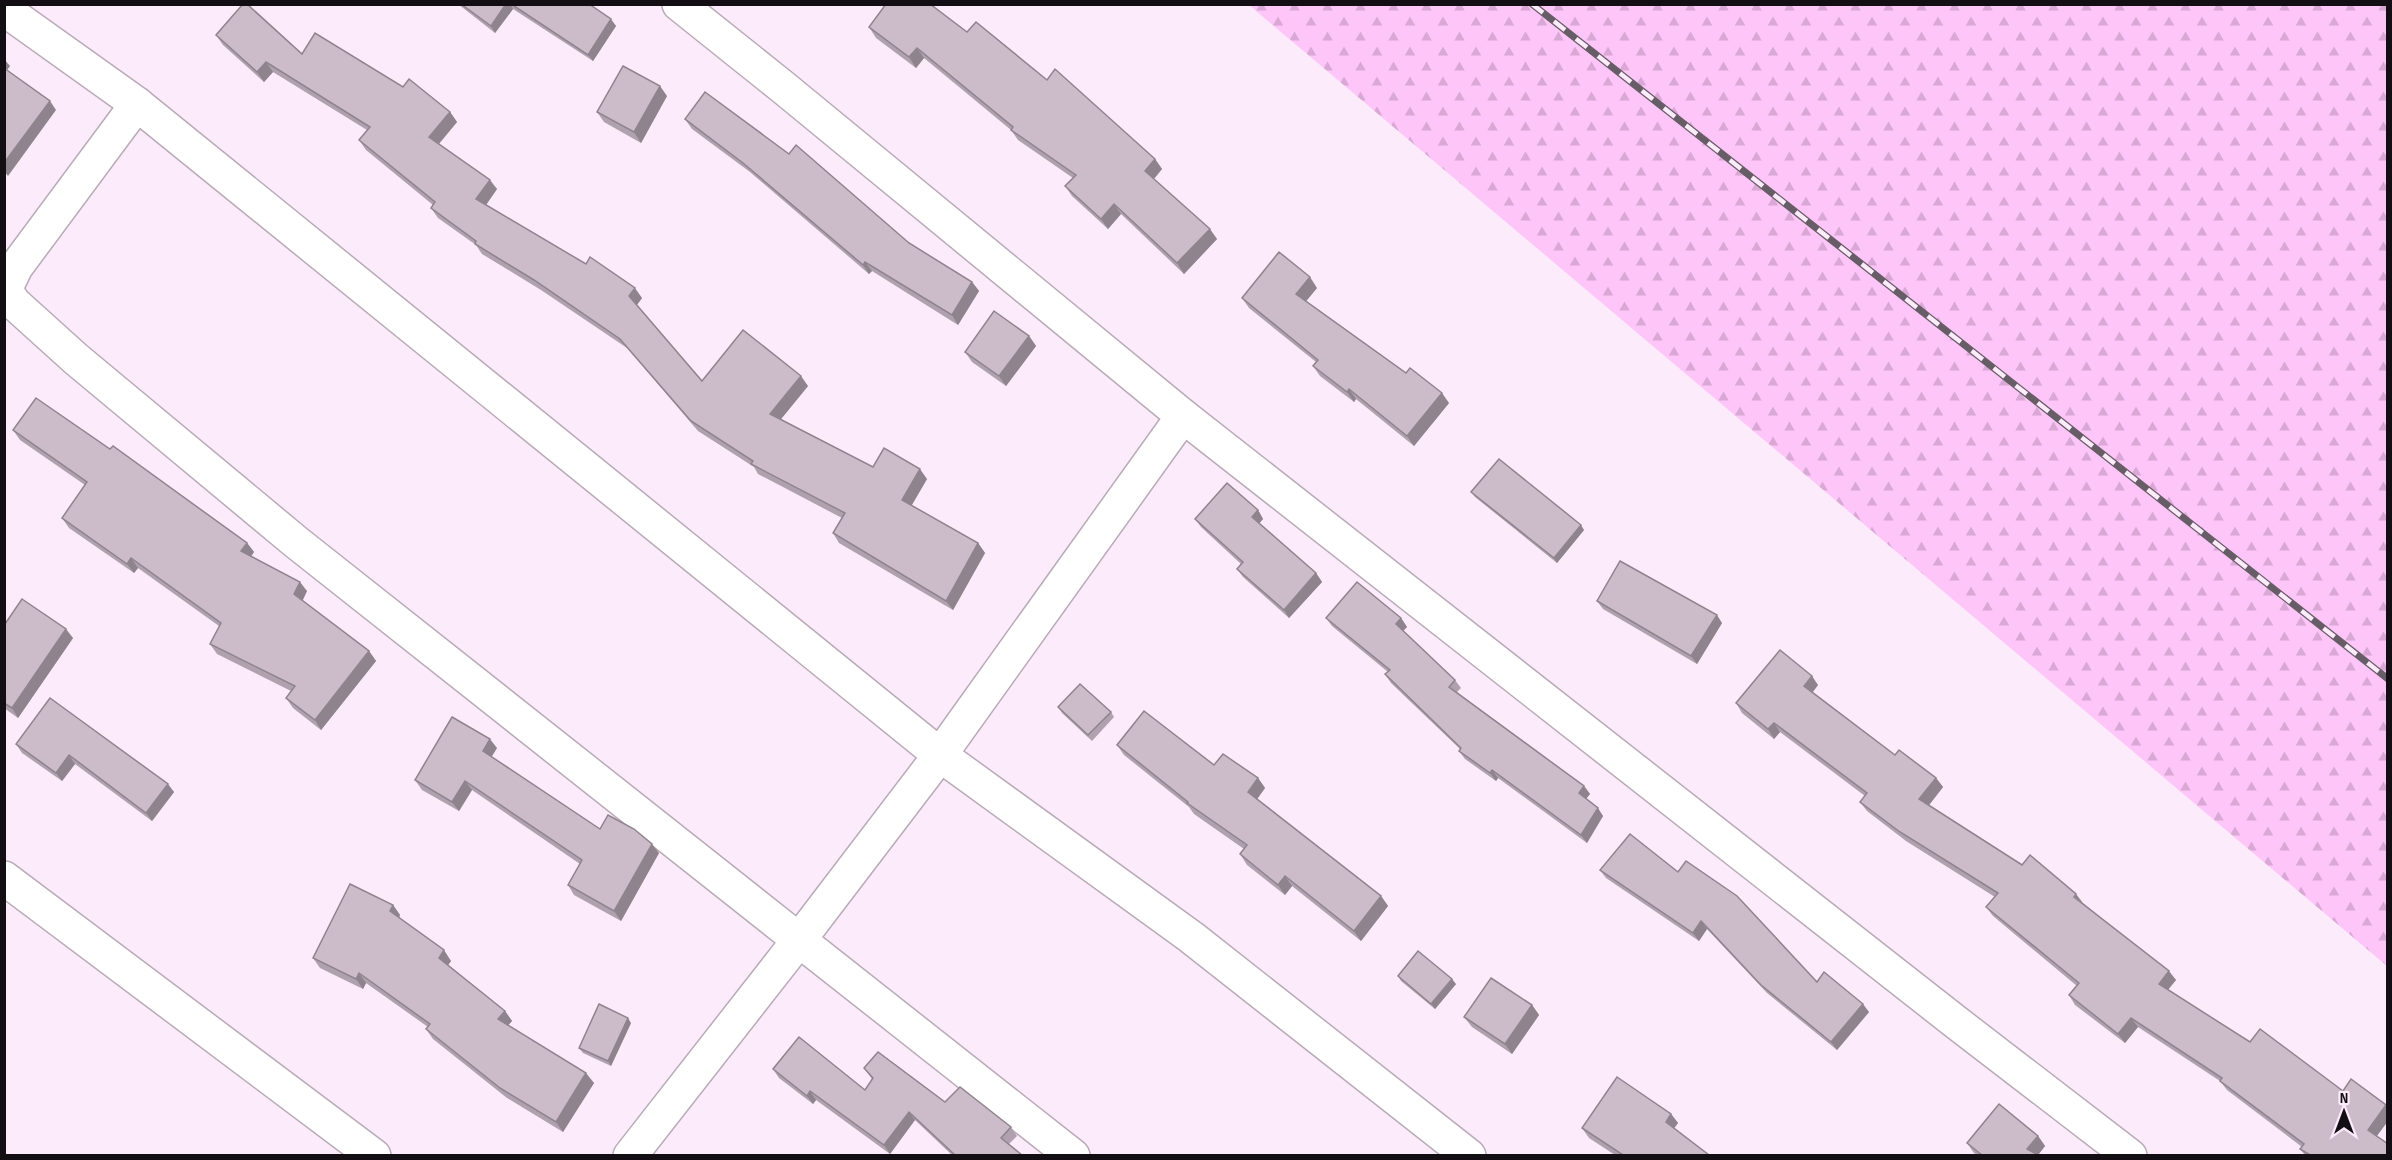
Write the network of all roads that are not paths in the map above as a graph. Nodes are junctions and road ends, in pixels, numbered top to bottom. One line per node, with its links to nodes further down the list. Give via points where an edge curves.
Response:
1 (679, 4): 4 (street)
2 (4, 9): 3 (street)
3 (137, 104): 5 (street); 7 (street, via 16,267 5,290 14,303 296,542)
4 (1183, 416): 5 (street); 12 (street)
5 (940, 755): 7 (street); 11 (street, via 1191,938)
6 (4, 878): 8 (street)
7 (799, 940): 9 (street); 10 (street)
8 (374, 1155)
9 (630, 1155)
10 (1073, 1155)
11 (1469, 1155)
12 (2130, 1155)

